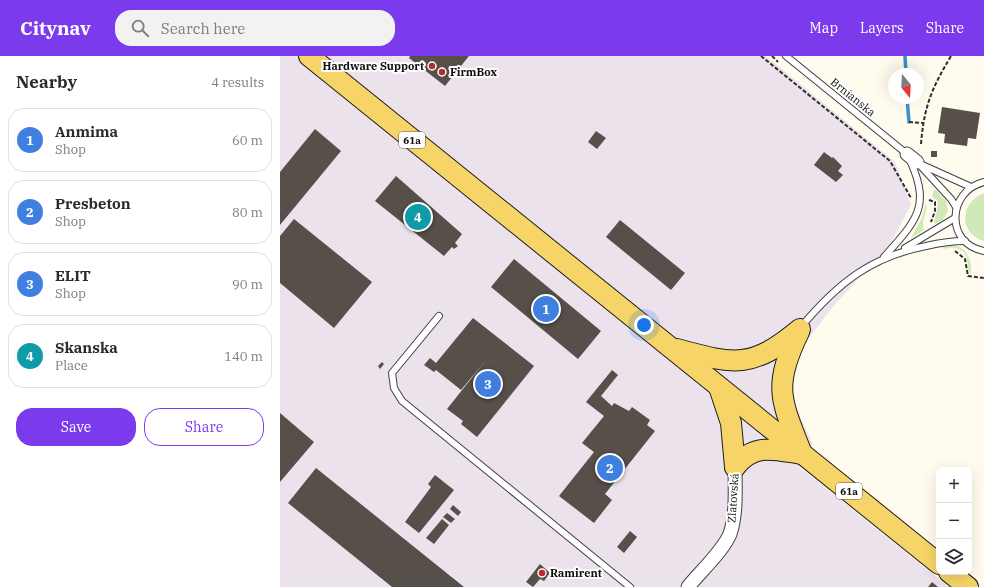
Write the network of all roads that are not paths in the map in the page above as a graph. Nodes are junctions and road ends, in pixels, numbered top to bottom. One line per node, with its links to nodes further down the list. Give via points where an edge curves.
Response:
1 (309, 56): 14 (main road, 61a)
2 (786, 56): 3 (lane, Brnianska)
3 (912, 158): 5 (lane); 6 (lane); 11 (lane, via 919,183 919,209 911,227)
4 (984, 182): 5 (lane)
5 (971, 187): 6 (lane)
6 (956, 207): 7 (lane)
7 (955, 218): 8 (lane, via 958,230); 9 (lane)
8 (965, 241): 9 (lane); 10 (lane)
9 (902, 251): 11 (lane)
10 (984, 251)
11 (884, 257): 13 (lane, via 839,286)
12 (439, 316): 20 (lane, via 392,373 394,388 402,401)
13 (800, 329): 14 (main road, via 767,353 748,360 731,362); 16 (main road, via 787,356 781,392)
14 (669, 347): 15 (main road, 61a)
15 (719, 387): 16 (main road, 61a); 17 (main road, via 731,423)
16 (802, 454): 17 (main road, via 755,451 743,457); 18 (main road, 61a)
17 (735, 467): 21 (street, Zlatovská, via 734,511 729,535)
18 (936, 562)
19 (953, 575): 22 (main road)
20 (630, 587)
21 (688, 587)
22 (968, 587)

